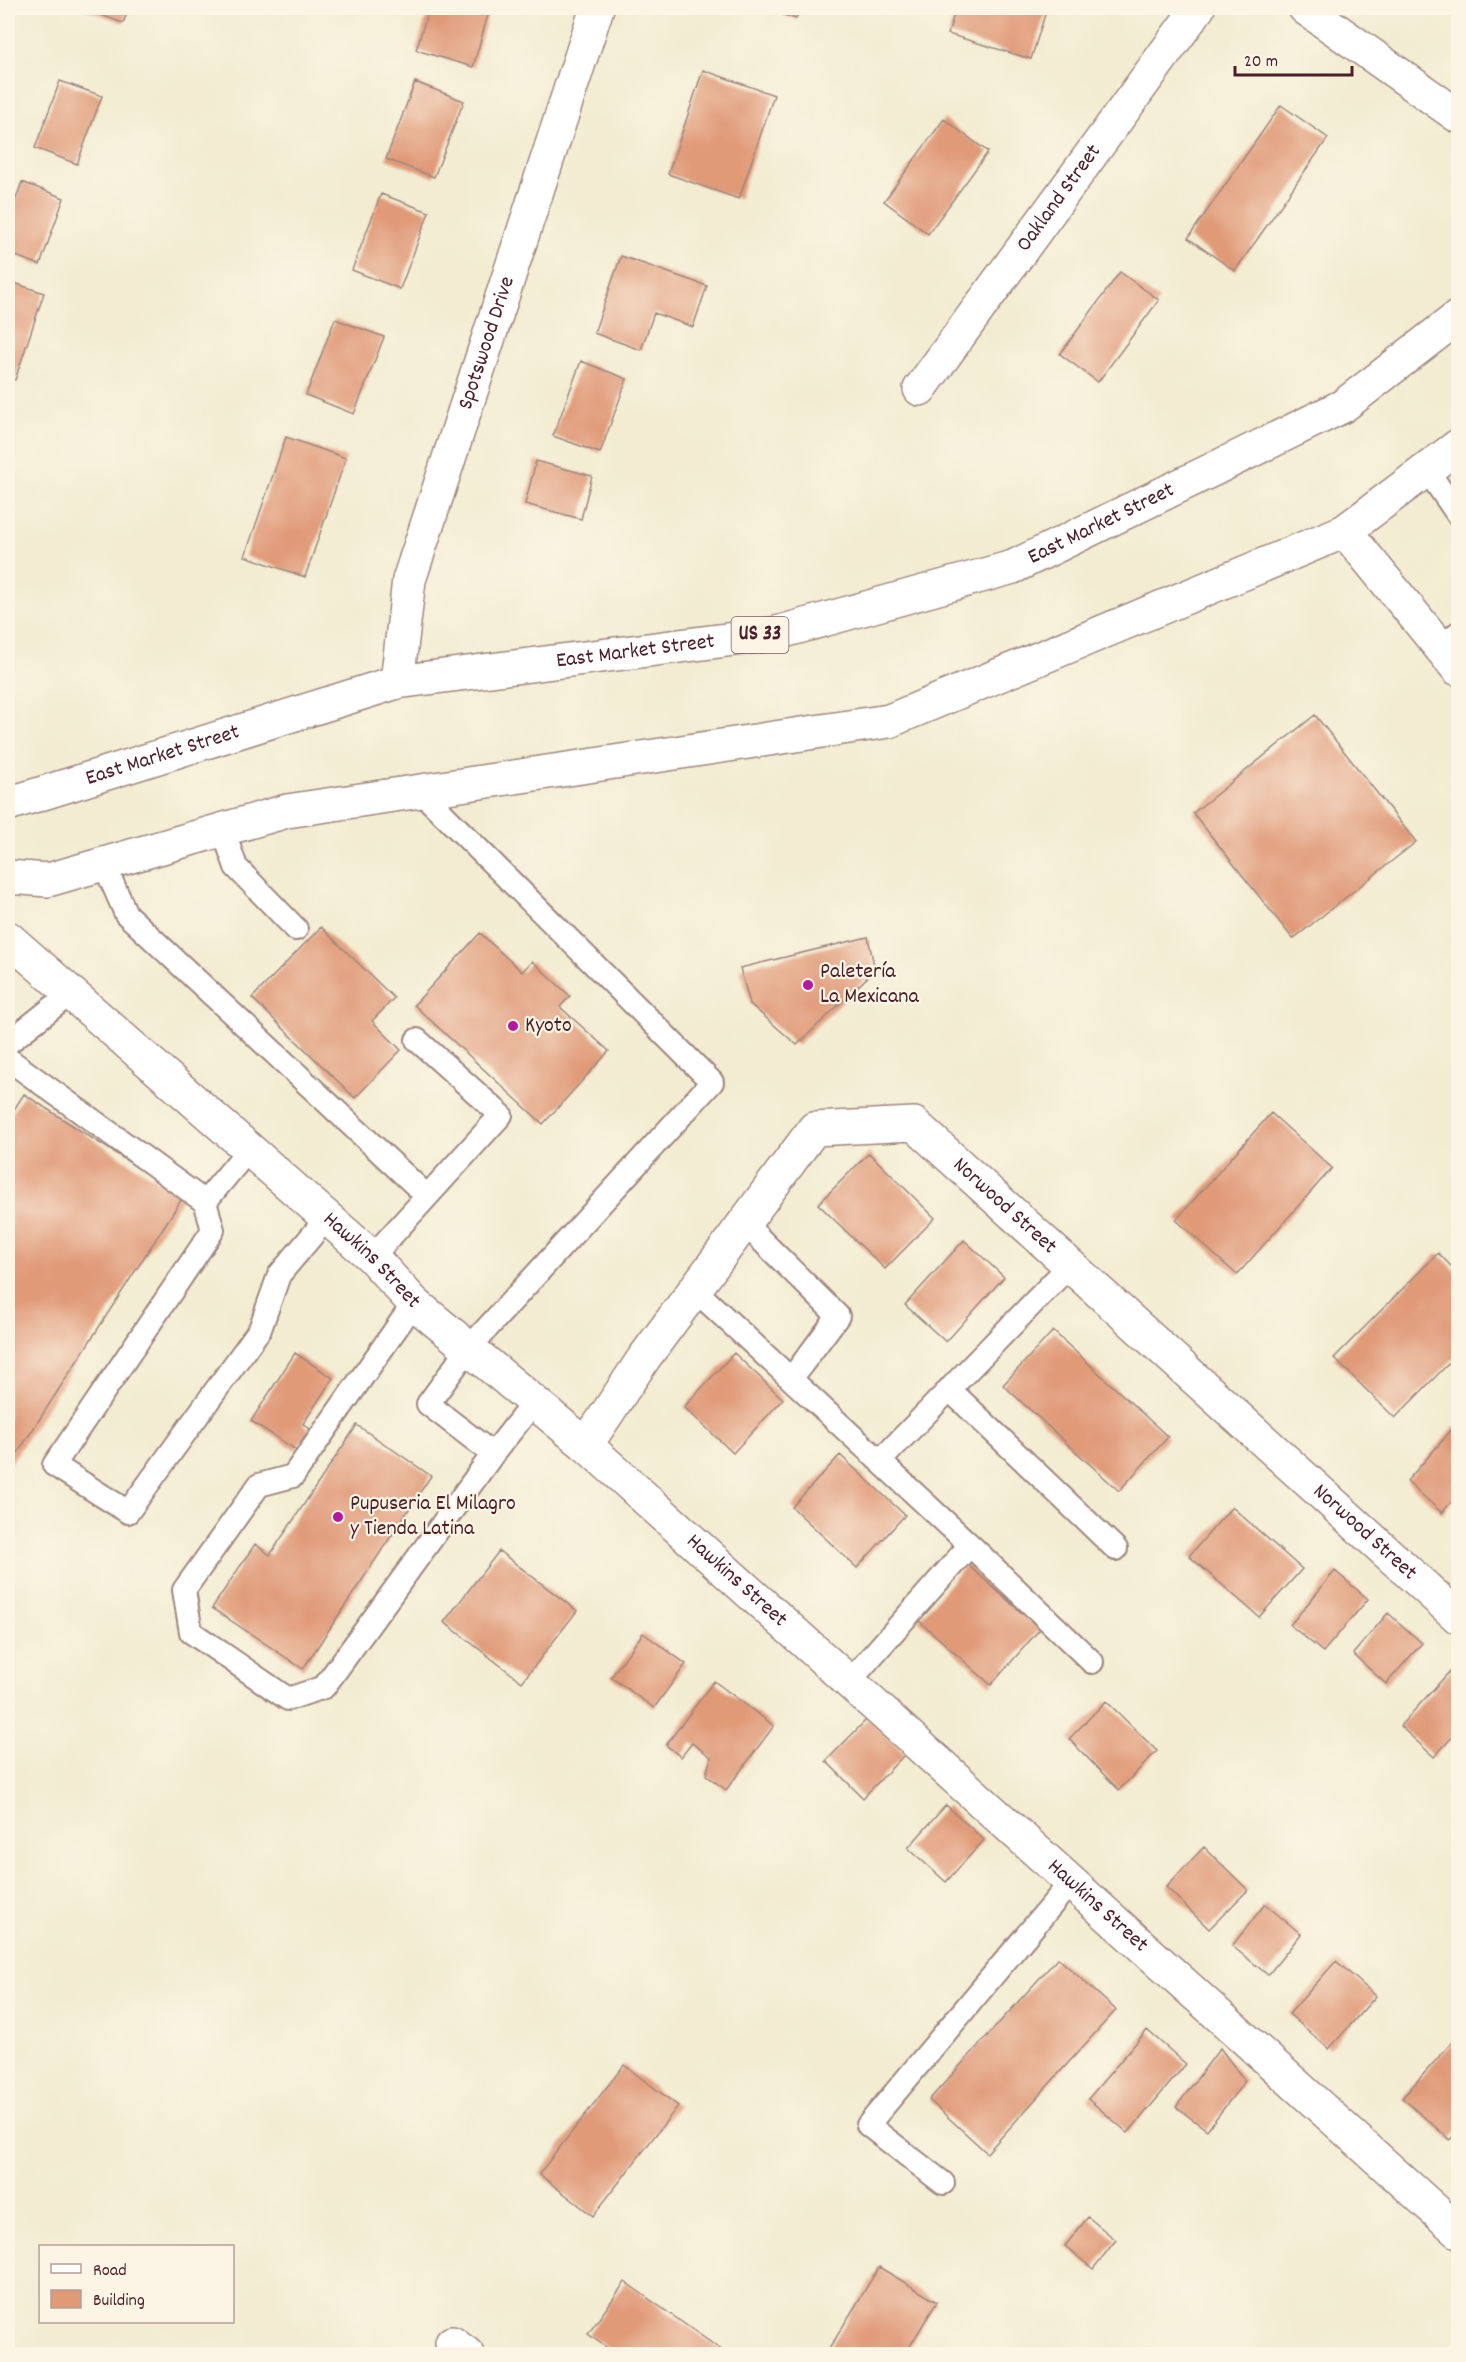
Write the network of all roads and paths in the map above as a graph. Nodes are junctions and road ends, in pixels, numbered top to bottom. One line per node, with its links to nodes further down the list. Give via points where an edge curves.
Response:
1 (597, 8): 12 (street, Spotswood Drive, via 409,580)
2 (1198, 8): 6 (street, Oakland Street)
3 (1305, 8): 4 (street)
4 (1458, 116)
5 (1458, 317): 12 (street, East Market Street / US 33, via 1343,406 1013,567 773,634)
6 (920, 389)
7 (1458, 446): 8 (street)
8 (1427, 470): 9 (lane); 10 (street)
9 (1458, 515)
10 (1345, 531): 11 (street); 13 (street, via 890,721)
11 (1453, 650)
12 (397, 682): 14 (street, East Market Street / US 33)
13 (420, 792): 15 (street, via 287,811); 33 (lane, via 712,1082)
14 (8, 804)
15 (222, 830): 16 (street); 18 (lane, via 236,867)
16 (104, 864): 17 (street, via 48,880); 25 (lane, via 126,914)
17 (8, 877)
18 (296, 929)
19 (8, 938): 20 (street, Hawkins Street)
20 (70, 993): 22 (lane); 24 (street, Hawkins Street)
21 (417, 1040): 25 (lane, via 501,1115)
22 (8, 1043)
23 (8, 1059): 26 (lane)
24 (249, 1149): 26 (lane); 27 (street, Hawkins Street)
25 (427, 1196): 29 (lane)
26 (205, 1202): 27 (lane, via 213,1230 54,1465 128,1512 260,1329 279,1275)
27 (326, 1219): 29 (street, Hawkins Street)
28 (744, 1223): 30 (street, Norwood Street, via 814,1129 914,1124); 31 (street, Norwood Street); 34 (lane, via 838,1316)
29 (372, 1257): 32 (street, Hawkins Street)
30 (1070, 1265): 35 (lane); 42 (street, Norwood Street)
31 (695, 1290): 34 (lane); 37 (street, Norwood Street)
32 (414, 1303): 33 (street, Hawkins Street); 38 (lane, via 293,1476 259,1485 184,1590 190,1632 288,1699 324,1687)
33 (468, 1348): 36 (street, Hawkins Street); 38 (lane, via 428,1404)
34 (791, 1379): 39 (lane)
35 (949, 1389): 39 (lane); 41 (lane)
36 (534, 1402): 37 (street, Hawkins Street); 38 (lane)
37 (586, 1445): 44 (street, Hawkins Street)
38 (493, 1454)
39 (880, 1461): 40 (lane)
40 (970, 1545): 43 (lane); 44 (lane)
41 (1116, 1549)
42 (1458, 1617)
43 (1092, 1662)
44 (849, 1682): 45 (street, Hawkins Street)
45 (1071, 1882): 46 (lane, via 868,2125); 47 (street, Hawkins Street)
46 (943, 2184)
47 (1458, 2231)

